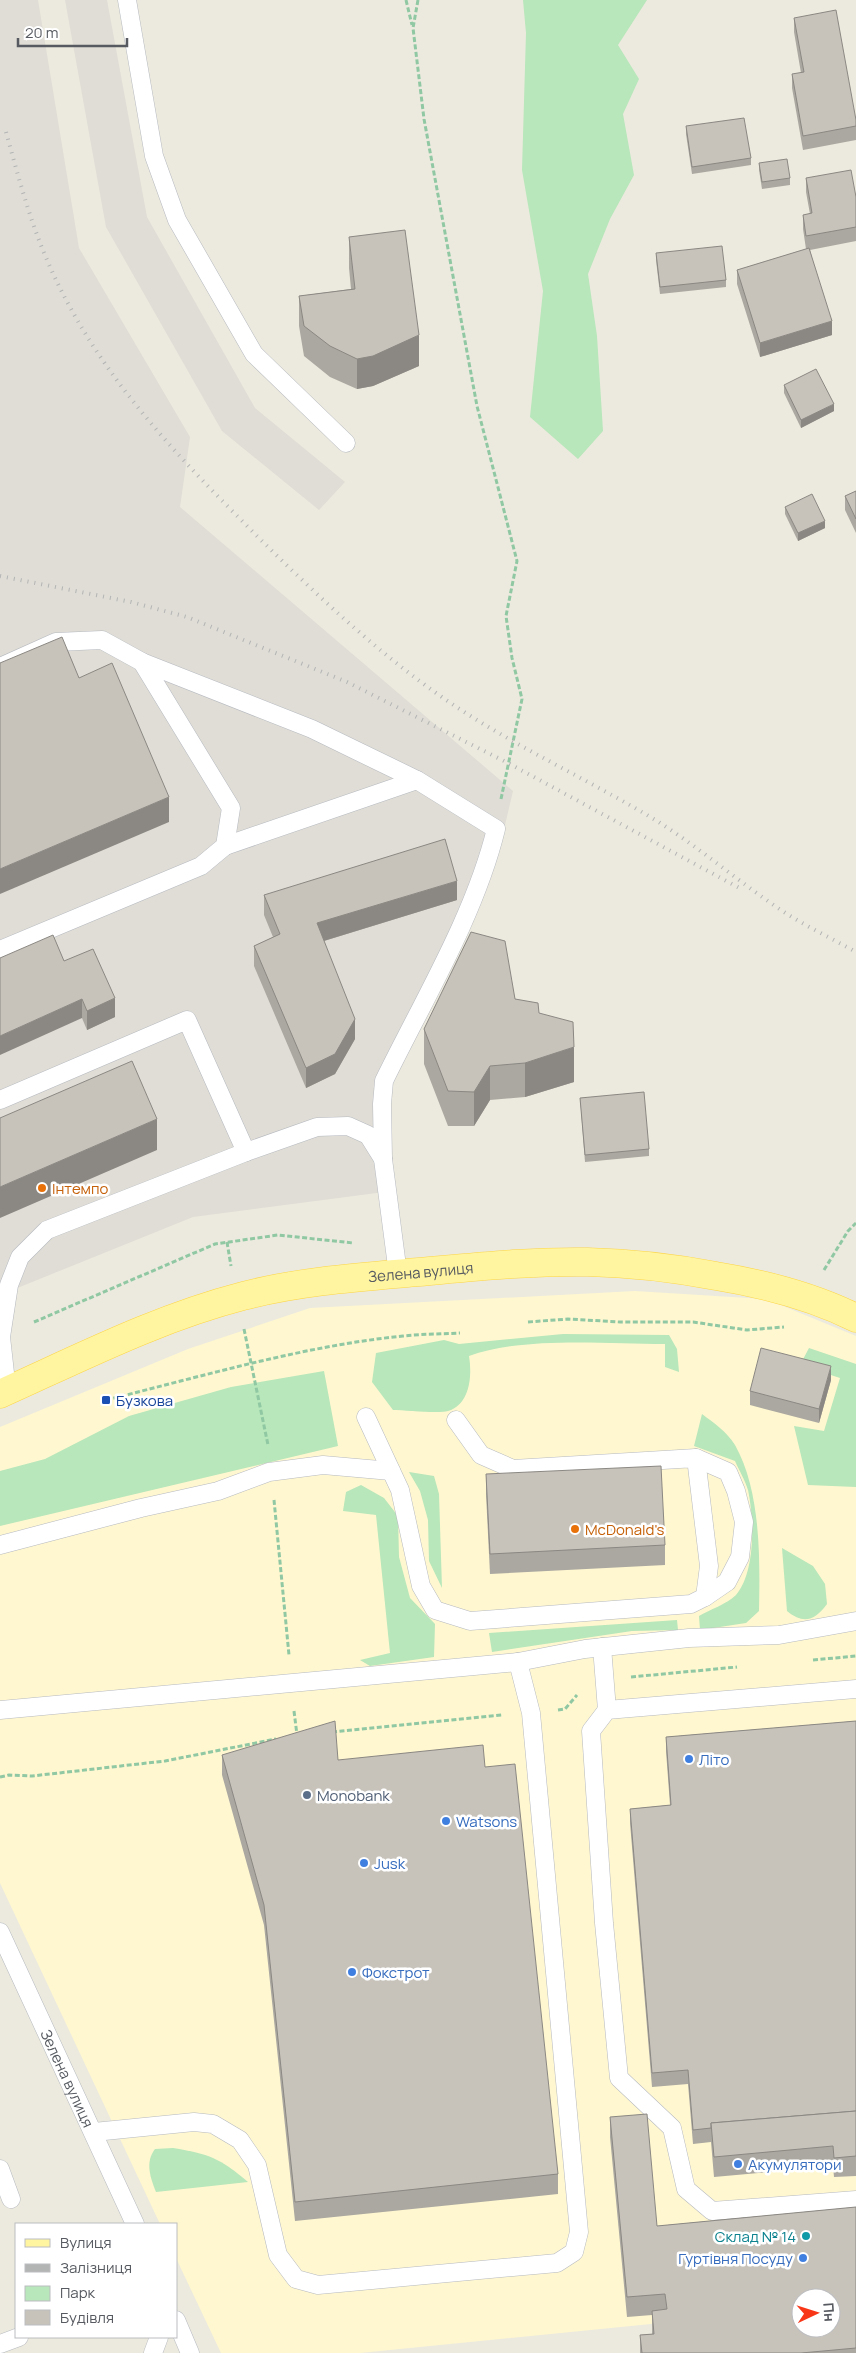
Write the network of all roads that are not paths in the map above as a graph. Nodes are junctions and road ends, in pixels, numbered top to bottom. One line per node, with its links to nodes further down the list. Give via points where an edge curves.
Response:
1 (128, 0): 2 (lane, via 154,156 177,220 254,354)
2 (346, 443)
3 (142, 662): 4 (lane, via 102,640 56,642); 5 (lane, via 312,729); 6 (lane, via 231,808)
4 (0, 667)
5 (417, 780): 6 (lane); 10 (lane, via 496,829 488,864 470,907 384,1081)
6 (225, 846): 7 (lane, via 201,866)
7 (0, 950)
8 (0, 1100): 9 (lane, via 187,1020)
9 (246, 1152): 10 (lane, via 318,1127 348,1126 368,1135); 12 (lane, via 46,1230 20,1257)
10 (383, 1159): 11 (lane)
11 (398, 1274): 13 (main road, Зелена вулиця, via 587,1262 668,1267 756,1282 798,1294); 14 (main road, Зелена вулиця, via 294,1286 237,1298 157,1324)
12 (4, 1286): 14 (lane, via 1,1337)
13 (856, 1318)
14 (4, 1392)
15 (366, 1417): 18 (lane)
16 (456, 1420): 17 (lane, via 481,1455 513,1469)
17 (696, 1458): 20 (lane, via 709,1566); 20 (lane, via 728,1472 744,1522 740,1557 727,1582)
18 (391, 1471): 19 (lane, via 323,1465 269,1472 218,1491); 20 (lane, via 400,1490 421,1586 435,1610 470,1621 690,1604)
19 (0, 1545)
20 (705, 1597)
21 (856, 1621): 22 (lane, via 779,1635 689,1638)
22 (602, 1647): 23 (lane); 26 (lane)
23 (518, 1662): 25 (lane); 28 (lane, via 531,1713 579,2232 574,2252 557,2263 318,2285 296,2279 278,2255 257,2165 240,2140 213,2124 194,2122)
24 (856, 1689): 26 (lane)
25 (0, 1710)
26 (607, 1710): 31 (lane, via 591,1731 619,2078 672,2128 686,2189 712,2211)
27 (0, 1932): 28 (lane, Зелена вулиця)
28 (94, 2132): 32 (lane, Зелена вулиця)
29 (0, 2169): 30 (lane)
30 (11, 2199)
31 (856, 2200)
32 (135, 2223)
33 (178, 2325): 38 (lane)
34 (17, 2338): 36 (lane)
35 (159, 2338): 37 (lane)
36 (0, 2344)
37 (153, 2353)
38 (190, 2353)

